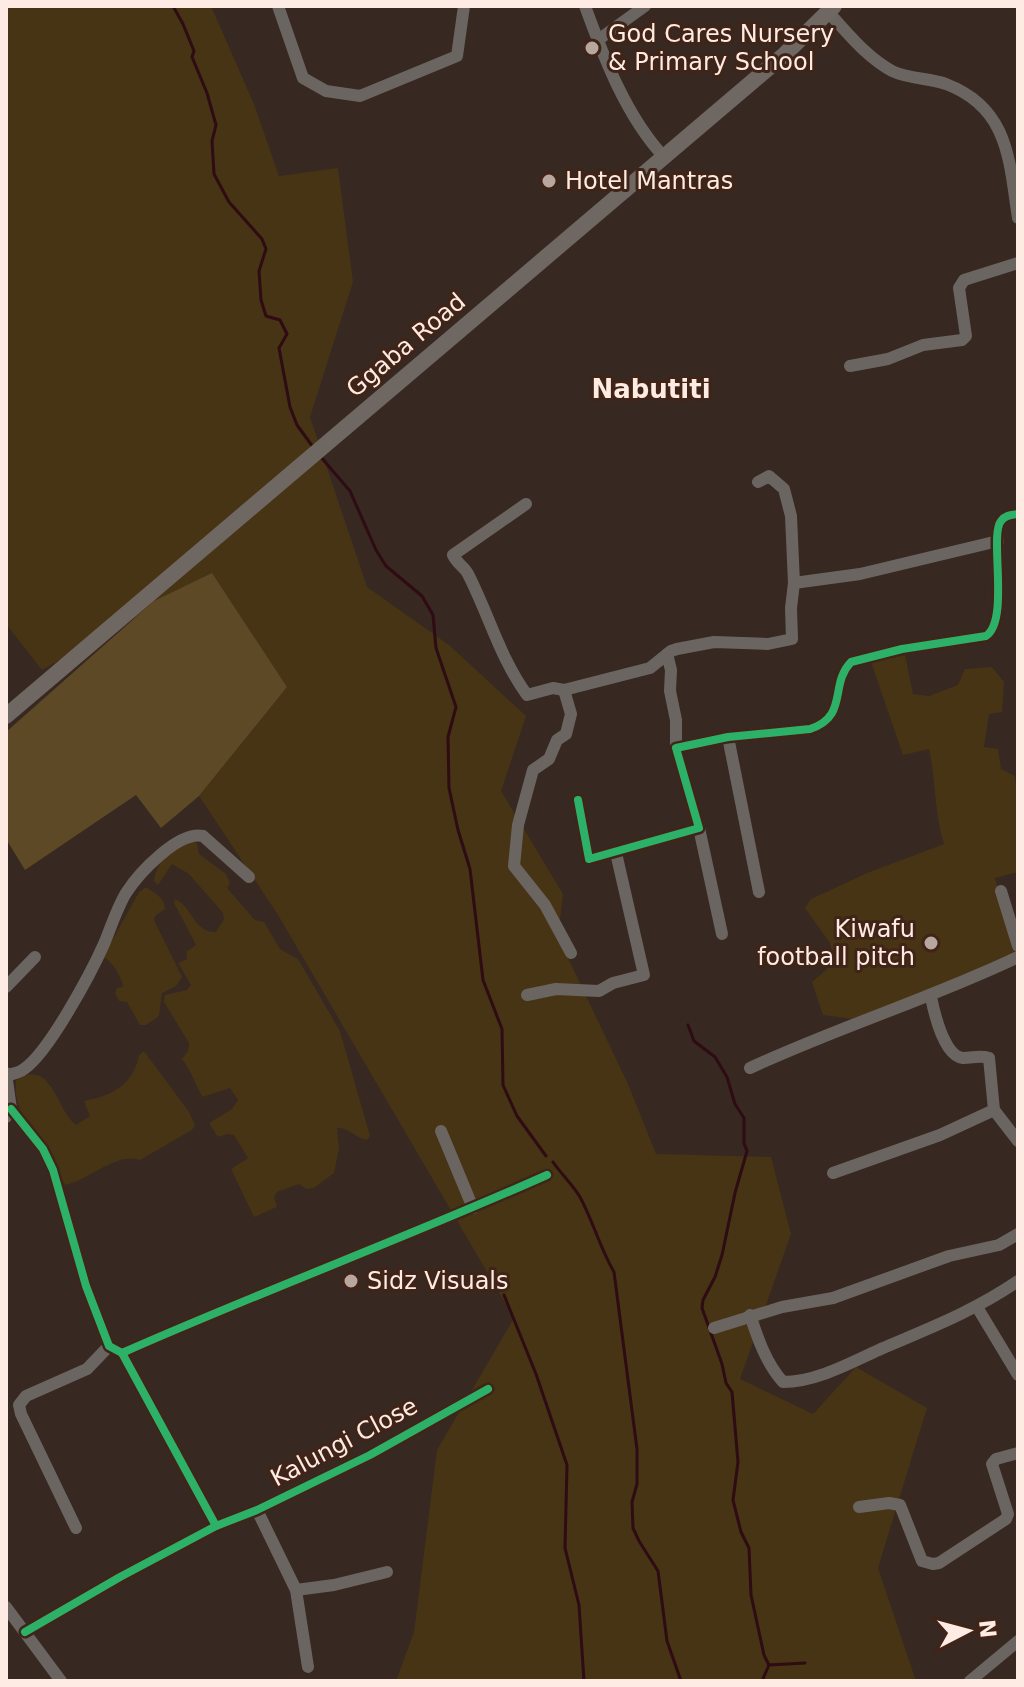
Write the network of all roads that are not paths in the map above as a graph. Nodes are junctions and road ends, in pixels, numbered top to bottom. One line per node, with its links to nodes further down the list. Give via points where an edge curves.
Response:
1 (278, 6): 2 (street, via 303,78 347,96 371,92 457,56)
2 (464, 6)
3 (585, 6): 6 (street)
4 (645, 6): 6 (street)
5 (831, 9): 7 (main road, Ggaba Road); 8 (street, via 864,51 895,73 946,84 982,106 1001,130)
6 (598, 40): 7 (street, via 633,114)
7 (664, 157): 19 (main road, Ggaba Road)
8 (1016, 186): 9 (street)
9 (1018, 218)
10 (1018, 263): 11 (street, via 961,283 966,336 962,340)
11 (850, 366)
12 (758, 482): 16 (street, via 772,476 784,489 791,516)
13 (526, 504): 18 (street, via 453,555 468,572 497,642 527,695)
14 (1018, 514): 15 (street, via 1000,521)
15 (998, 541): 16 (street, via 860,574); 20 (street, via 995,624 986,636 858,658 846,668 836,707 823,725)
16 (794, 583): 17 (street, via 794,636 789,641 714,642)
17 (667, 654): 18 (street, via 650,668); 21 (street)
18 (564, 690): 30 (street, via 571,714 568,727 549,759 533,770 518,825 514,866 545,905)
19 (6, 716)
20 (728, 737): 21 (street); 27 (street)
21 (676, 748): 23 (street)
22 (578, 800): 24 (street, via 589,859)
23 (699, 828): 24 (street); 28 (street)
24 (616, 853): 34 (street, via 644,975 599,991 556,989)
25 (249, 877): 37 (street, via 203,836 195,834 168,848 127,890 103,947 41,1051 26,1069)
26 (1001, 891): 29 (street)
27 (759, 892)
28 (722, 934)
29 (1018, 946)
30 (571, 953)
31 (35, 957): 33 (street)
32 (1018, 957): 35 (street)
33 (6, 987)
34 (527, 995)
35 (931, 997): 36 (street); 38 (street, via 952,1052 991,1061)
36 (750, 1068)
37 (6, 1074): 39 (street)
38 (994, 1110): 41 (street); 42 (street)
39 (8, 1113): 50 (street, via 43,1149 53,1170)
40 (441, 1131): 44 (street)
41 (1018, 1141)
42 (833, 1173)
43 (547, 1175): 44 (street)
44 (473, 1208): 51 (street)
45 (1018, 1234): 48 (street, via 999,1245 949,1256 833,1298)
46 (1018, 1281): 47 (street)
47 (977, 1307): 48 (street, via 797,1382 783,1382 776,1374); 52 (street)
48 (750, 1315): 49 (street)
49 (714, 1328)
50 (109, 1346): 51 (street); 58 (street, via 87,1369 26,1396 19,1405)
51 (122, 1353): 57 (street)
52 (1018, 1375)
53 (488, 1389): 56 (street, Kalungi Close)
54 (1018, 1453): 55 (street, via 992,1464 1006,1519 939,1563 922,1561 900,1505)
55 (859, 1507)
56 (257, 1510): 57 (street, Kalungi Close); 60 (street)
57 (216, 1526): 62 (street, Kalungi Close)
58 (76, 1528)
59 (387, 1572): 60 (street)
60 (296, 1590): 64 (street)
61 (6, 1607): 62 (street)
62 (25, 1632): 65 (street)
63 (1018, 1641): 66 (street)
64 (308, 1667)
65 (61, 1681)
66 (970, 1681)

